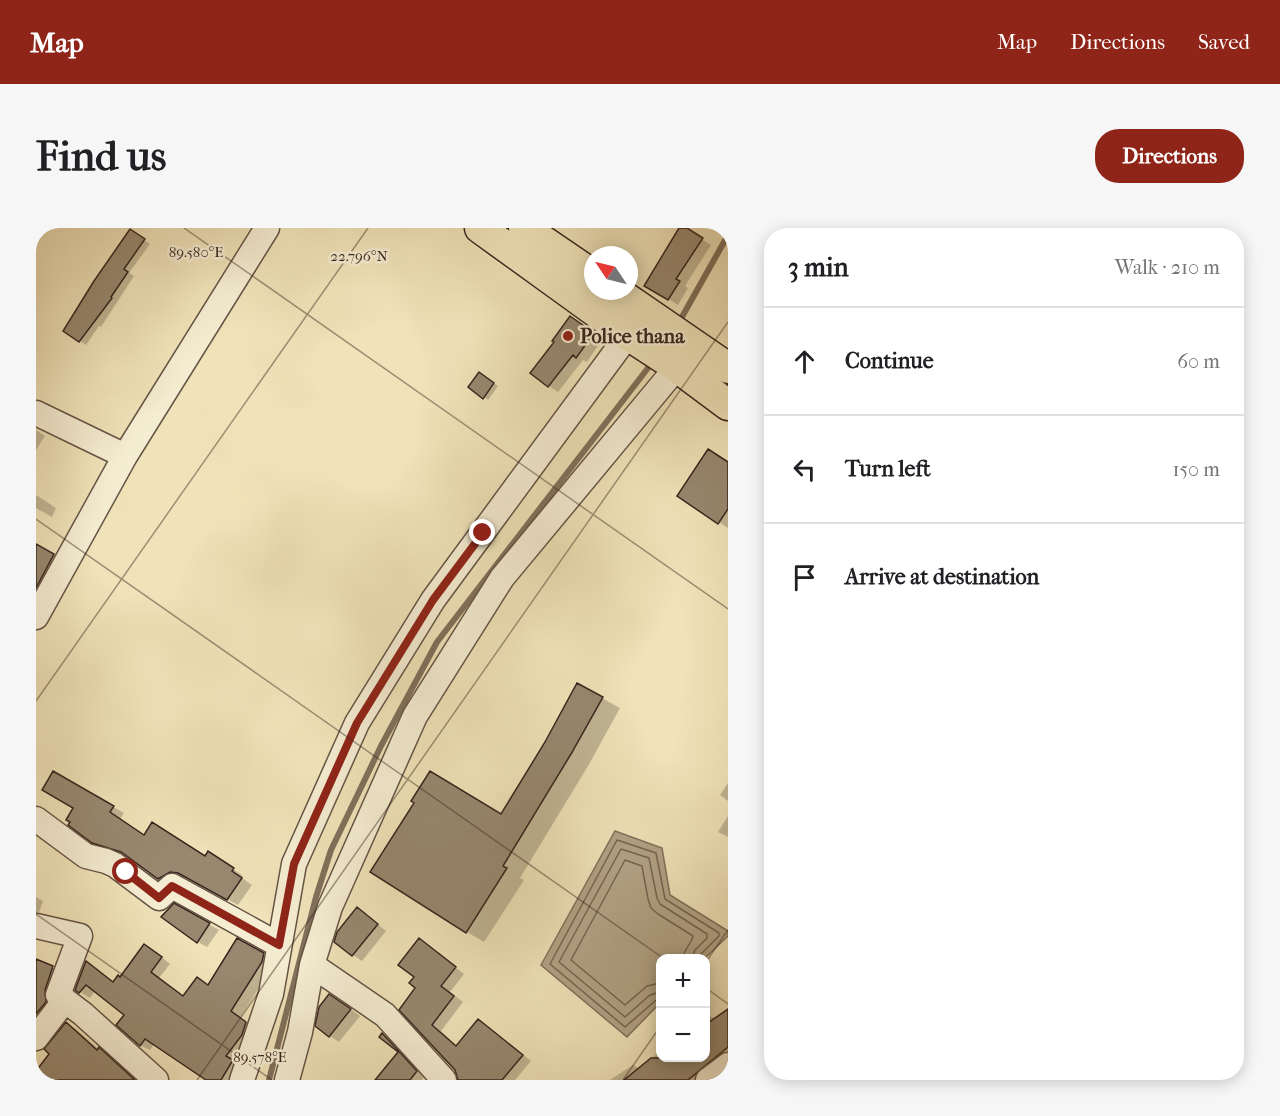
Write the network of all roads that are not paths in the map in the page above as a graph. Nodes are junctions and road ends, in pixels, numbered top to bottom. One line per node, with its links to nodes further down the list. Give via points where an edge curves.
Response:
1 (267, 228): 11 (street)
2 (480, 228): 6 (main road)
3 (524, 228): 4 (main road)
4 (584, 269)
5 (629, 300): 8 (main road)
6 (628, 335): 7 (main road); 15 (street, via 433,600 357,723 294,864)
7 (677, 367): 9 (main road); 16 (street, via 502,578 415,716 330,907)
8 (728, 368)
9 (728, 405)
10 (36, 413): 11 (street)
11 (125, 456): 12 (street)
12 (36, 616)
13 (36, 819): 15 (street, via 86,856 115,865 159,898 172,886)
14 (36, 926): 17 (street, via 80,936 58,995)
15 (279, 945): 21 (street, via 271,994)
16 (312, 965): 22 (street); 23 (street, via 385,1015)
17 (65, 1000): 18 (street); 20 (street)
18 (36, 1038)
19 (728, 1065): 24 (street)
20 (156, 1080)
21 (242, 1080)
22 (287, 1080)
23 (444, 1080)
24 (708, 1080)

